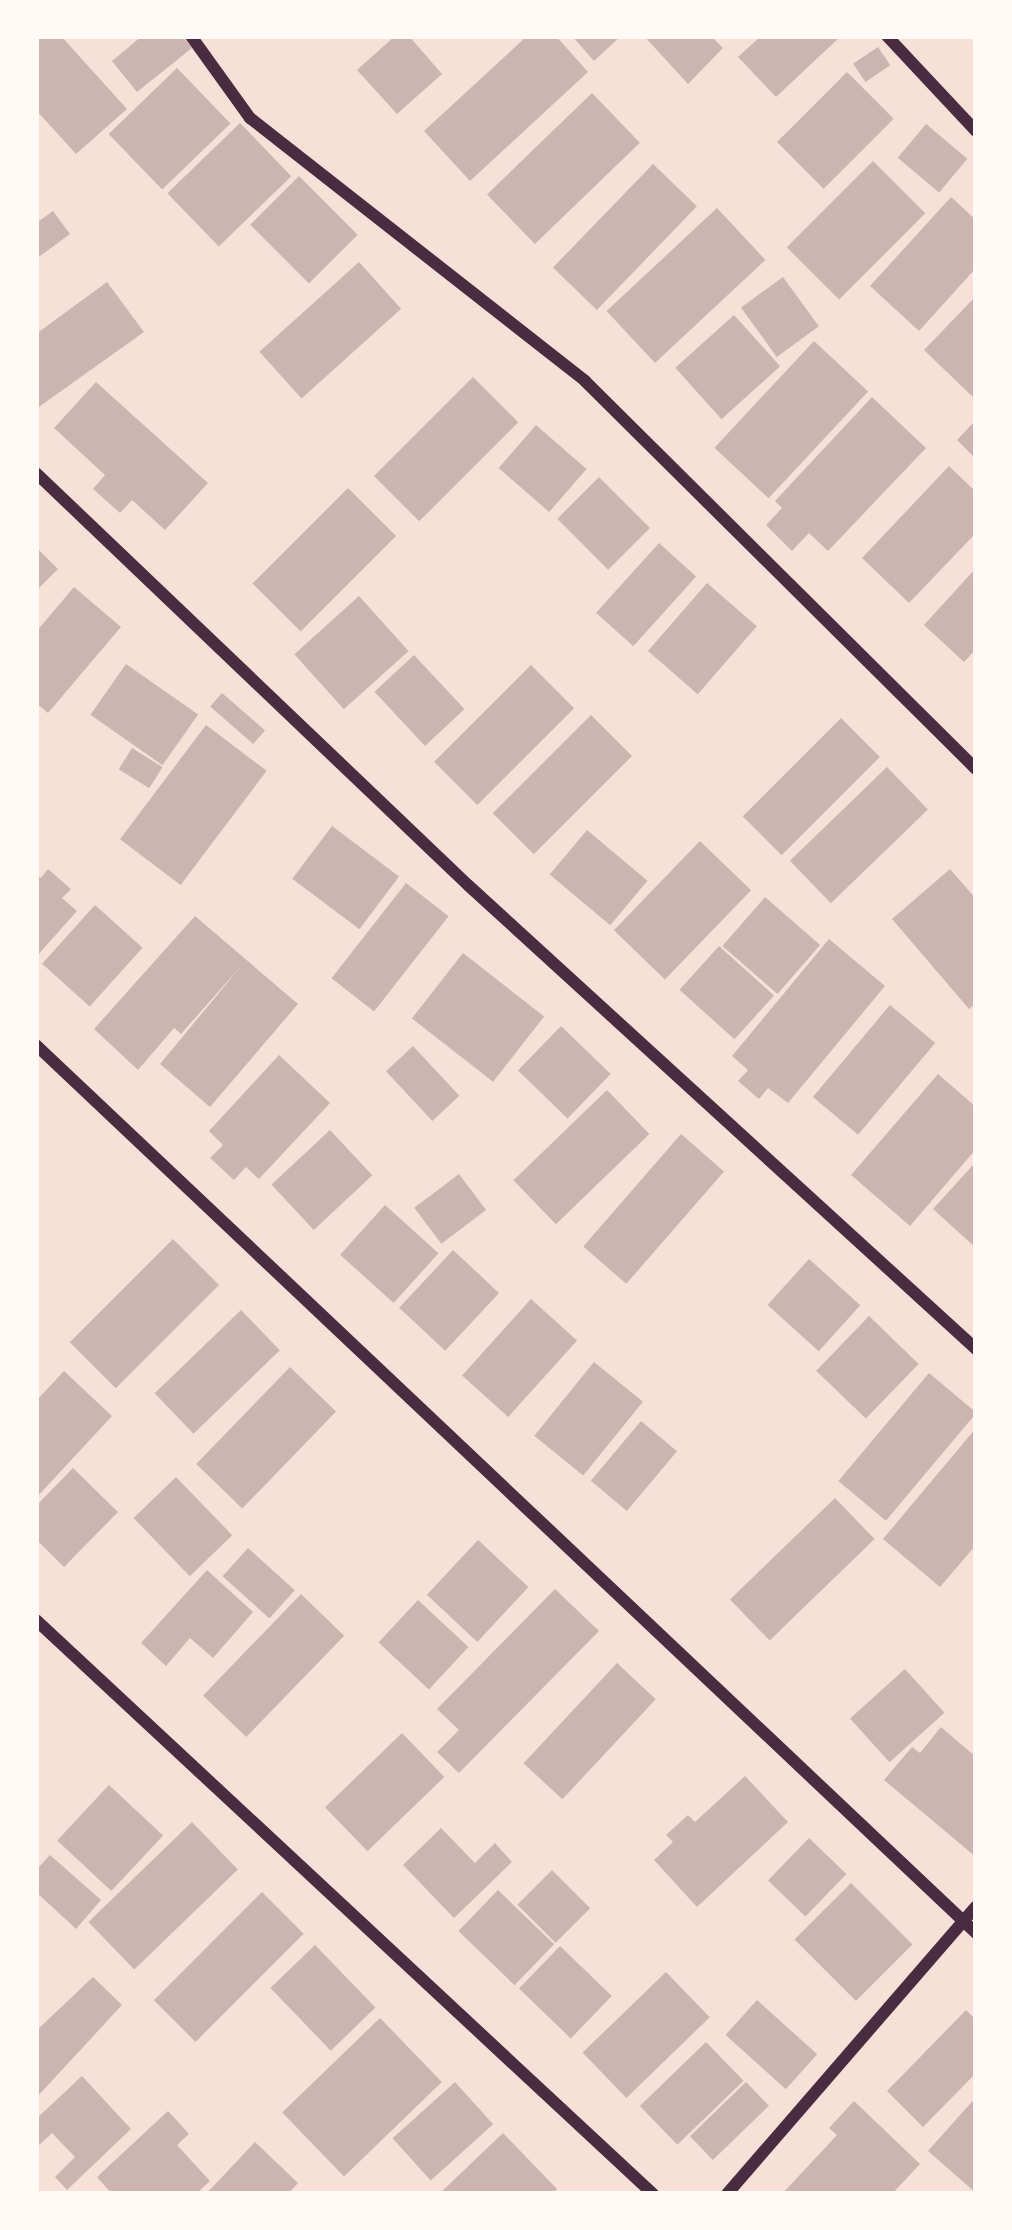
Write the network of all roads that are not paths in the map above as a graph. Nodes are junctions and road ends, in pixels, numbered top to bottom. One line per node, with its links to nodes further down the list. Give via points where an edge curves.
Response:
1 (191, 36): 5 (street, via 250,118 585,381)
2 (887, 36): 3 (street)
3 (976, 130)
4 (36, 473): 7 (street, via 469,886)
5 (976, 769)
6 (36, 1045): 10 (street)
7 (976, 1349)
8 (36, 1620): 12 (street)
9 (976, 1907): 10 (street)
10 (964, 1922): 11 (street); 13 (street)
11 (976, 1933)
12 (653, 2194)
13 (728, 2194)

